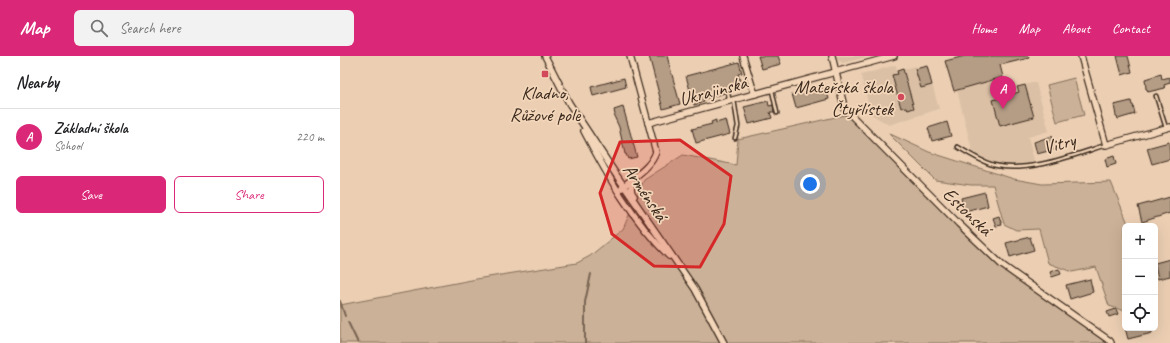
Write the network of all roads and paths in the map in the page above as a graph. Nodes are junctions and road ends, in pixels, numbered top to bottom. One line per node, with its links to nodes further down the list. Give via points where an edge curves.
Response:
1 (545, 56): 13 (street, Arménská)
2 (630, 56): 15 (street)
3 (743, 56): 10 (street)
4 (832, 56): 7 (street, Estonská)
5 (894, 56): 7 (street, Ukrajinská)
6 (1081, 56): 19 (street)
7 (836, 72): 8 (street, Ukrajinská); 28 (street, Estonská, via 845,111 959,224 1002,265)
8 (772, 89): 10 (street, Ukrajinská); 14 (lane)
9 (728, 92): 12 (lane)
10 (755, 94): 12 (street, Ukrajinská)
11 (1156, 96): 16 (lane)
12 (732, 100): 15 (street, Ukrajinská); 18 (lane, via 738,126)
13 (569, 103): 17 (street); 21 (street, Arménská)
14 (777, 113)
15 (648, 123): 22 (street, via 656,152 653,160)
16 (1168, 128): 19 (street, Vitry)
17 (585, 133): 23 (street, via 617,184); 24 (street, via 601,165)
18 (735, 138)
19 (1106, 145): 20 (lane, Vitry, via 1035,166 1013,168 993,165)
20 (958, 147)
21 (617, 176): 22 (street); 23 (street, Arménská)
22 (632, 181): 23 (street, via 628,186); 25 (street, via 631,192)
23 (624, 186): 24 (street); 25 (street, Arménská)
24 (622, 196): 26 (street, via 656,244)
25 (670, 253): 26 (street, Arménská)
26 (679, 266): 27 (street, Arménská, via 695,289)
27 (724, 343)
28 (1111, 343)

